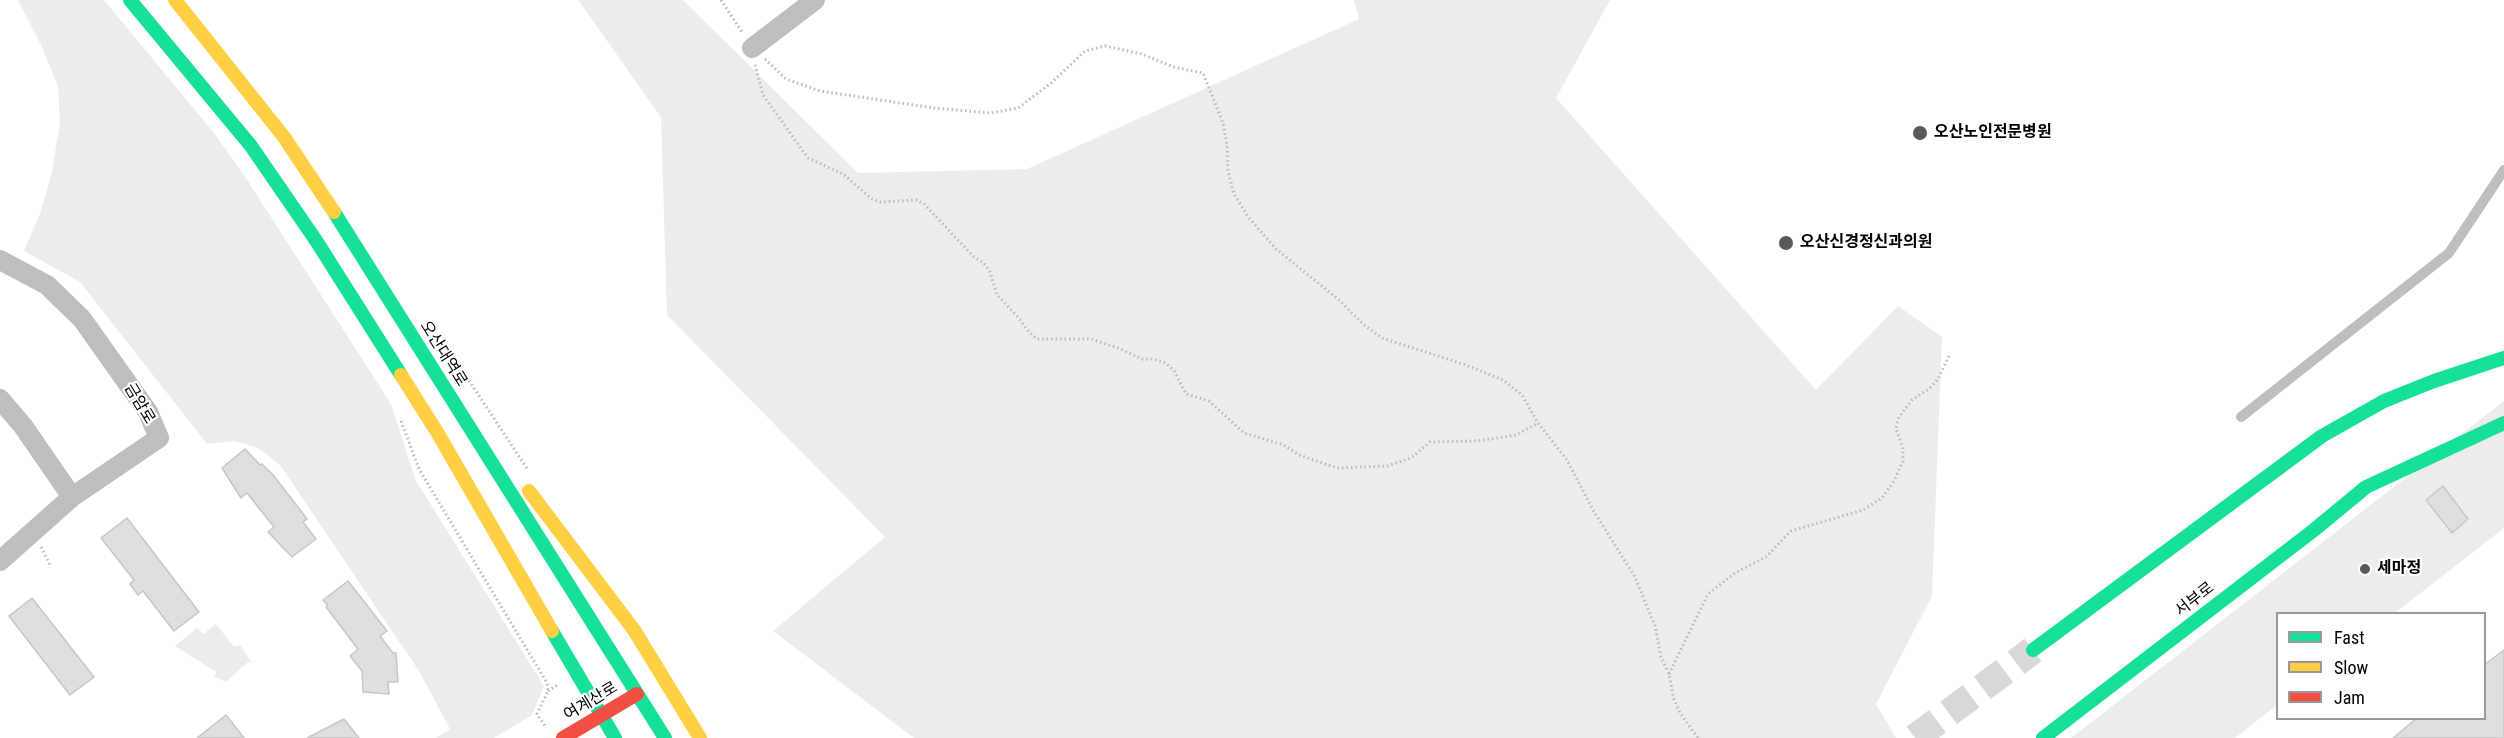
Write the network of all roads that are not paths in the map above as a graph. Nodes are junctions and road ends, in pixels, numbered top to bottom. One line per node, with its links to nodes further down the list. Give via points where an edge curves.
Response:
1 (130, 0): 16 (main road, via 251,146 317,242 437,432)
2 (175, 0): 8 (main road, 오산대역로, via 284,137)
3 (815, 0): 4 (street)
4 (752, 48)
5 (2504, 170): 10 (lane, via 2449,253)
6 (0, 260): 12 (street, 금암로, via 47,285 82,319 148,412 159,438)
7 (2504, 358): 14 (main road, via 2384,401 2322,436)
8 (431, 366): 15 (main road, 오산대역로); 20 (main road, via 634,630)
9 (0, 399): 12 (street)
10 (2241, 417)
11 (2504, 423): 21 (main road, 서부로, via 2366,487)
12 (72, 497): 13 (street, 금암로)
13 (0, 561)
14 (2034, 650)
15 (637, 694): 16 (main road, 여계산로); 19 (main road, 오산대역로)
16 (601, 715): 17 (main road, 여계산로); 18 (main road)
17 (563, 738)
18 (615, 738)
19 (664, 738)
20 (700, 738)
21 (2043, 738)

